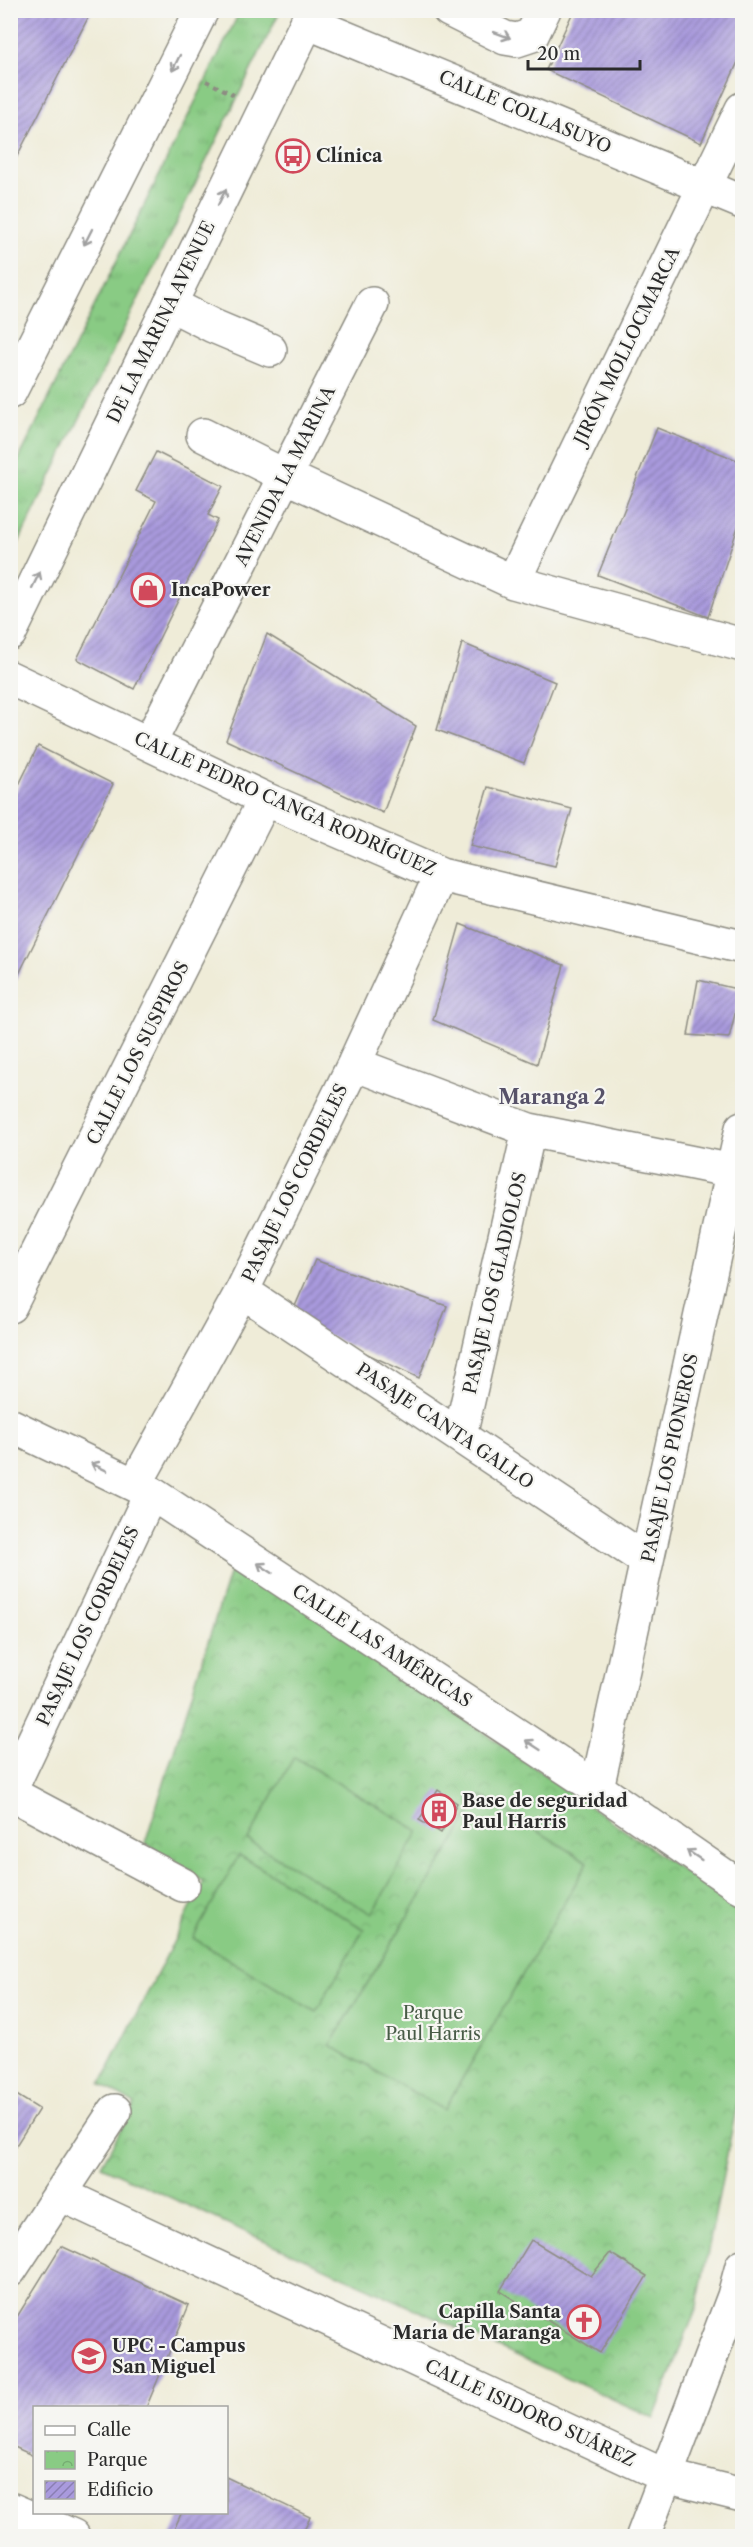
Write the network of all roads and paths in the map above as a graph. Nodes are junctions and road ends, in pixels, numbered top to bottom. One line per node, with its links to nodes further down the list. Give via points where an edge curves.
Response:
1 (202, 10): 5 (street, one-way to 5)
2 (449, 10): 3 (street, one-way to 3, via 505,38 517,40 532,35)
3 (544, 10)
4 (310, 16): 7 (street, DE LA MARINA AVENUE); 8 (street, CALLE COLLASUYO)
5 (175, 65): 7 (path); 13 (street, one-way to 13)
6 (742, 109): 8 (street, JIRÓN MOLLOCMARCA)
7 (264, 110): 10 (street, DE LA MARINA AVENUE, one-way to 7)
8 (705, 187): 9 (street, CALLE COLLASUYO); 16 (street, JIRÓN MOLLOCMARCA)
9 (742, 202)
10 (170, 304): 12 (street); 17 (street, DE LA MARINA AVENUE, one-way to 10)
11 (372, 304): 15 (street, AVENIDA LA MARINA)
12 (270, 350)
13 (10, 392)
14 (203, 435): 15 (street)
15 (285, 476): 16 (street); 20 (street, AVENIDA LA MARINA)
16 (513, 582): 18 (street)
17 (10, 633)
18 (742, 645)
19 (10, 678): 20 (street, CALLE PEDRO CANGA RODRÍGUEZ)
20 (149, 744): 21 (street, CALLE PEDRO CANGA RODRÍGUEZ)
21 (265, 800): 22 (street, CALLE PEDRO CANGA RODRÍGUEZ); 29 (street, CALLE LOS SUSPIROS)
22 (441, 875): 23 (street, CALLE PEDRO CANGA RODRÍGUEZ); 24 (street, PASAJE LOS CORDELES)
23 (742, 947)
24 (354, 1064): 26 (street); 28 (street, PASAJE LOS CORDELES)
25 (742, 1128): 27 (street, PASAJE LOS PIONEROS)
26 (529, 1130): 27 (street); 31 (street, PASAJE LOS GLADIOLOS)
27 (733, 1171): 33 (street, PASAJE LOS PIONEROS)
28 (242, 1291): 31 (street, PASAJE CANTA GALLO); 32 (street, PASAJE LOS CORDELES)
29 (10, 1306)
30 (10, 1425): 32 (street, CALLE LAS AMÉRICAS, one-way to 30)
31 (460, 1436): 33 (street, PASAJE CANTA GALLO)
32 (143, 1489): 34 (street, CALLE LAS AMÉRICAS, one-way to 32); 35 (street, PASAJE LOS CORDELES)
33 (647, 1561): 34 (street, PASAJE LOS PIONEROS)
34 (597, 1788): 37 (street, CALLE LAS AMÉRICAS, one-way to 34)
35 (10, 1792): 36 (street)
36 (183, 1885)
37 (742, 1888)
38 (115, 2111): 39 (street)
39 (60, 2194): 41 (street); 42 (street, CALLE ISIDORO SUÁREZ)
40 (742, 2266): 42 (street)
41 (10, 2270)
42 (665, 2476): 43 (street, CALLE ISIDORO SUÁREZ); 46 (street)
43 (742, 2495)
44 (10, 2509): 45 (street)
45 (73, 2536)
46 (643, 2536)

